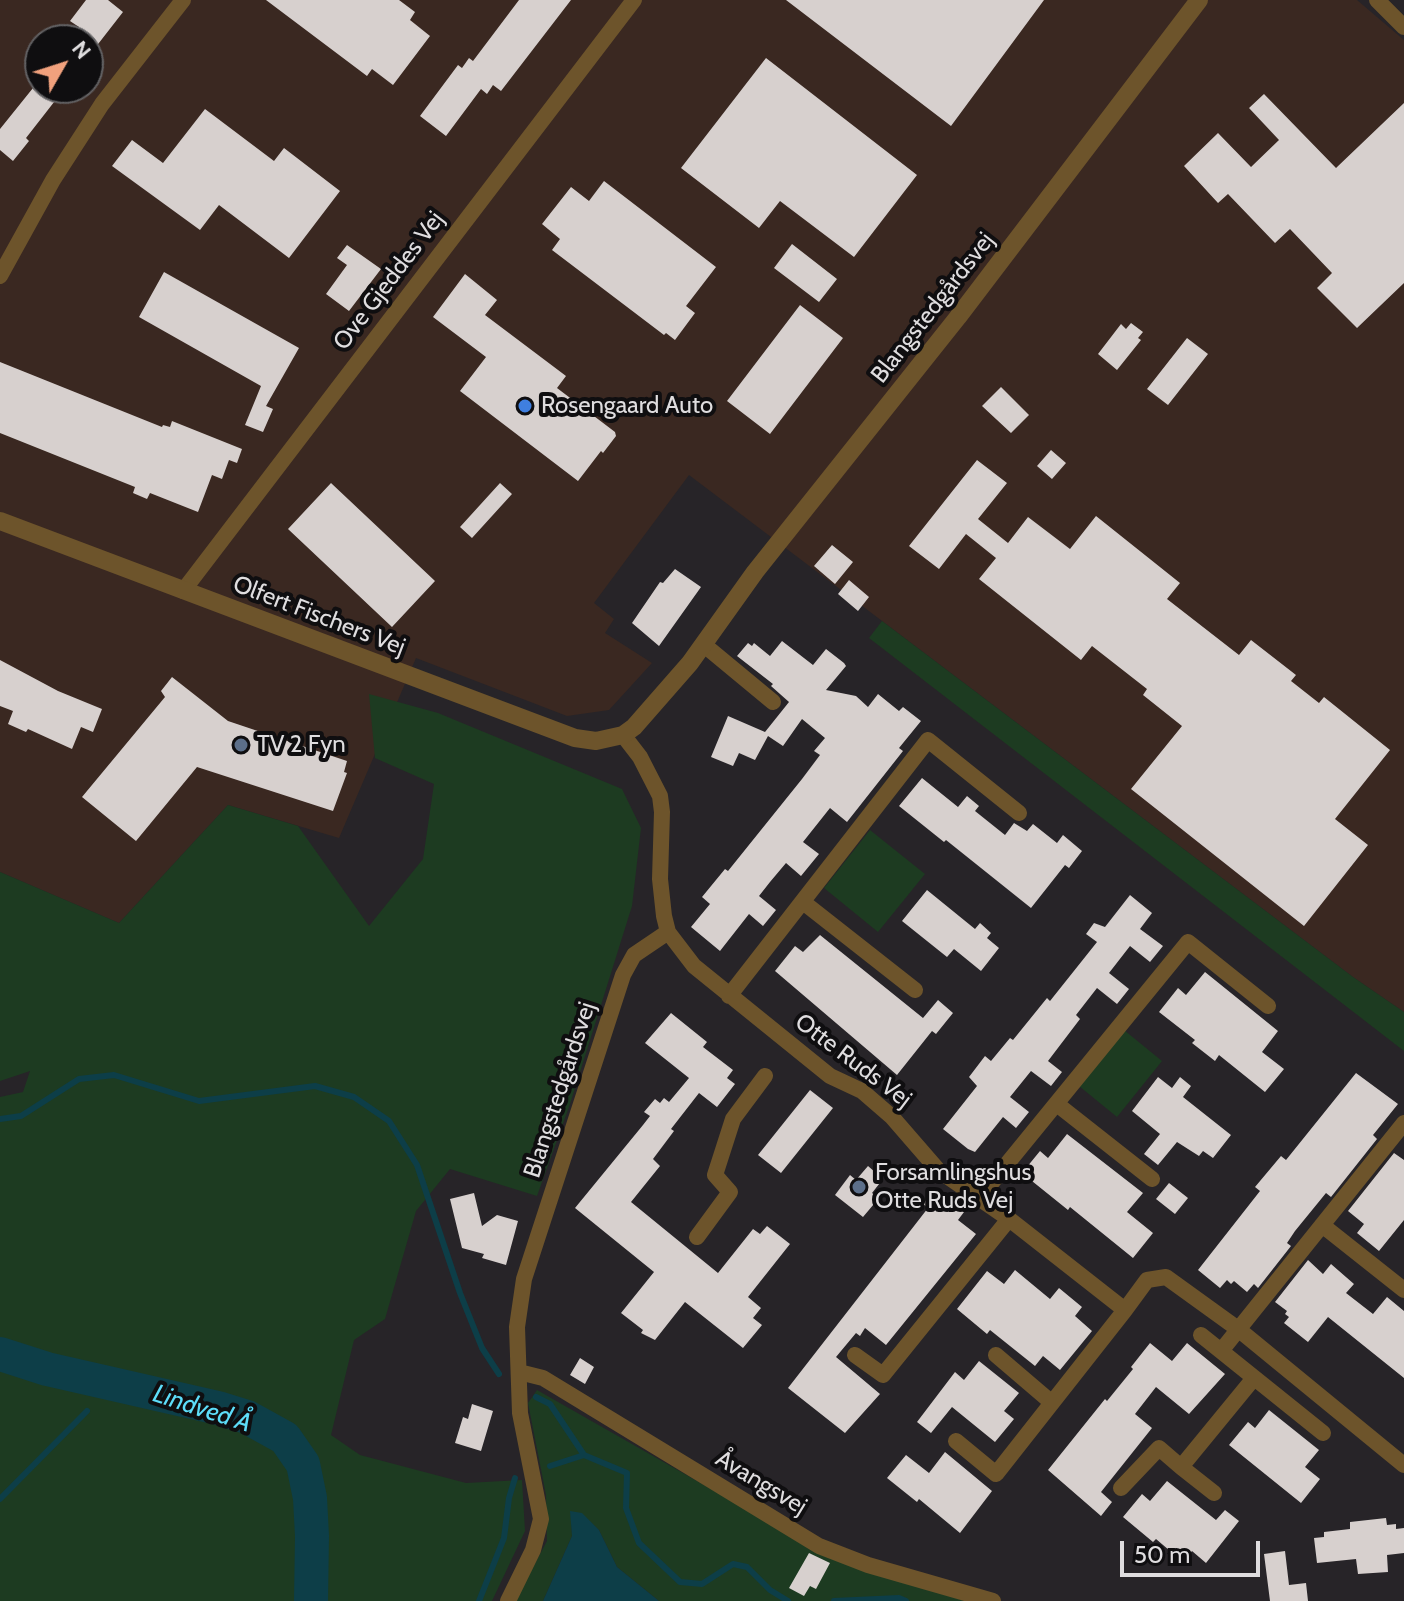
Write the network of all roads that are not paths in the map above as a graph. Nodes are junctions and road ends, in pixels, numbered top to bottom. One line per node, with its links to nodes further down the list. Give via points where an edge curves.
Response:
1 (183, 0): 6 (street, via 102,104)
2 (634, 0): 8 (street, Ove Gjeddes Vej)
3 (1199, 0): 9 (street, Blangstedgårdsvej)
4 (1377, 0): 5 (street)
5 (1404, 27)
6 (0, 276)
7 (0, 521): 8 (street, Olfert Fischers Vej)
8 (183, 591): 11 (street, Olfert Fischers Vej, via 575,738 596,741)
9 (703, 644): 10 (street); 11 (street, Blangstedgårdsvej, via 661,698)
10 (773, 702)
11 (623, 735): 14 (street, via 660,796 660,879)
12 (1019, 813): 13 (street, via 928,740)
13 (803, 902): 15 (street); 16 (street)
14 (668, 932): 16 (street, Otte Ruds Vej, via 694,966); 33 (street, Blangstedgårdsvej, via 634,955 623,975 524,1279 518,1310)
15 (915, 990)
16 (729, 996): 22 (street, Otte Ruds Vej, via 830,1076 862,1091 938,1170)
17 (1268, 1006): 19 (street, via 1188,942)
18 (765, 1076): 25 (street, via 733,1119 715,1175 730,1192)
19 (1058, 1105): 21 (street); 22 (street)
20 (1404, 1123): 24 (street)
21 (1152, 1179)
22 (980, 1197): 23 (street, Otte Ruds Vej)
23 (1009, 1219): 27 (street, Otte Ruds Vej); 31 (street, via 883,1375)
24 (1322, 1225): 26 (street); 28 (street)
25 (697, 1237)
26 (1404, 1290)
27 (1125, 1310): 28 (street, via 1147,1280 1166,1277); 35 (street)
28 (1238, 1329): 30 (street); 38 (street)
29 (1201, 1335): 30 (street)
30 (1221, 1351): 34 (street)
31 (855, 1355)
32 (996, 1355): 35 (street)
33 (519, 1372): 42 (street, Blangstedgårdsvej, via 520,1413 541,1519); 43 (street, Åvangsvej, via 543,1378 819,1546)
34 (1254, 1378): 36 (street); 39 (street)
35 (1051, 1402): 37 (street, via 996,1474)
36 (1323, 1433)
37 (956, 1441)
38 (1404, 1465)
39 (1181, 1467): 40 (street, via 1159,1448); 41 (street)
40 (1121, 1488)
41 (1214, 1493)
42 (508, 1601)
43 (993, 1601)

